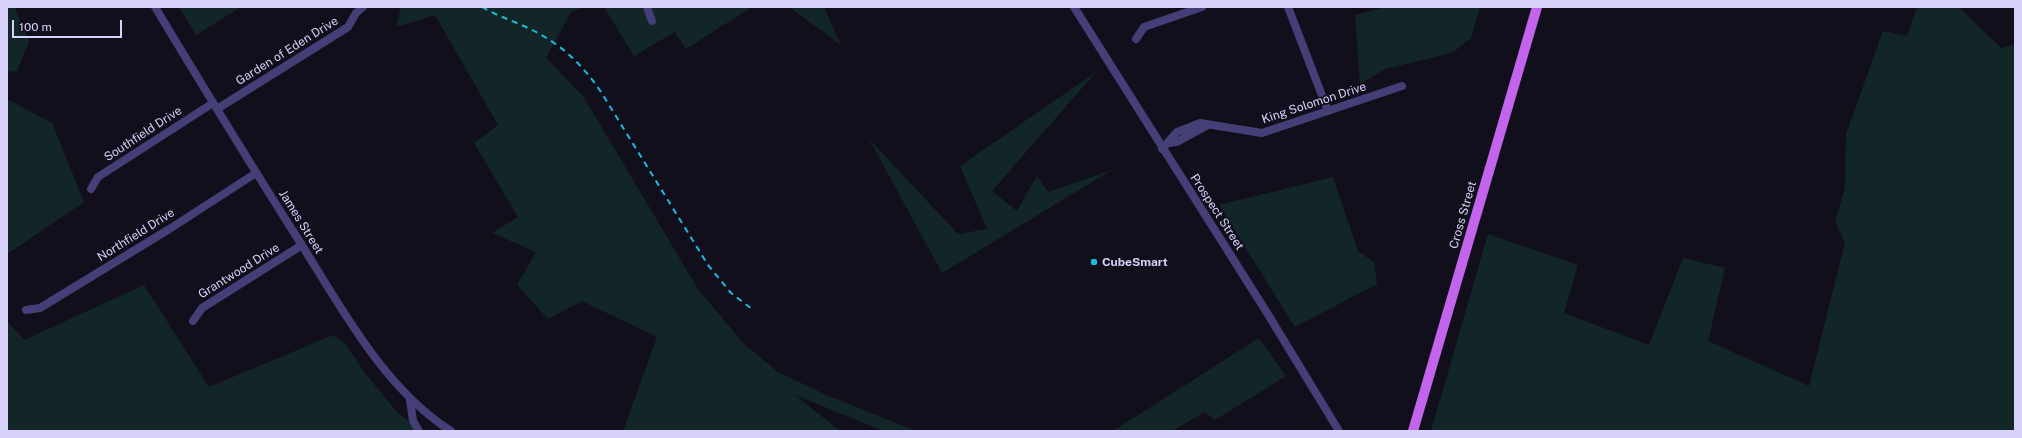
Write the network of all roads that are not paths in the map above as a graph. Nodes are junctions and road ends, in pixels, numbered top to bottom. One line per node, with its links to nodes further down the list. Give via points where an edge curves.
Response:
1 (155, 7): 11 (street, James Street)
2 (363, 7): 11 (street, Garden of Eden Drive, via 348,27)
3 (647, 7): 8 (street)
4 (1074, 7): 13 (street, Prospect Street)
5 (1202, 7): 9 (street, via 1144,27)
6 (1288, 7): 12 (street)
7 (1537, 7): 23 (main road, Cross Street)
8 (652, 21)
9 (1136, 38)
10 (1402, 86): 12 (street, King Solomon Drive)
11 (215, 106): 14 (street, James Street); 15 (street, Southfield Drive, via 98,177)
12 (1328, 111): 13 (street, King Solomon Drive, via 1262,133 1200,123 1178,132)
13 (1162, 148): 22 (street, Prospect Street)
14 (256, 173): 16 (street, James Street); 17 (street, Northfield Drive, via 172,228 40,308)
15 (91, 189)
16 (302, 245): 18 (street, Grantwood Drive, via 202,308); 19 (street, James Street, via 386,373)
17 (26, 310)
18 (193, 321)
19 (410, 400): 20 (street, via 414,421); 21 (street, James Street)
20 (419, 431)
21 (451, 431)
22 (1339, 431)
23 (1413, 431)

